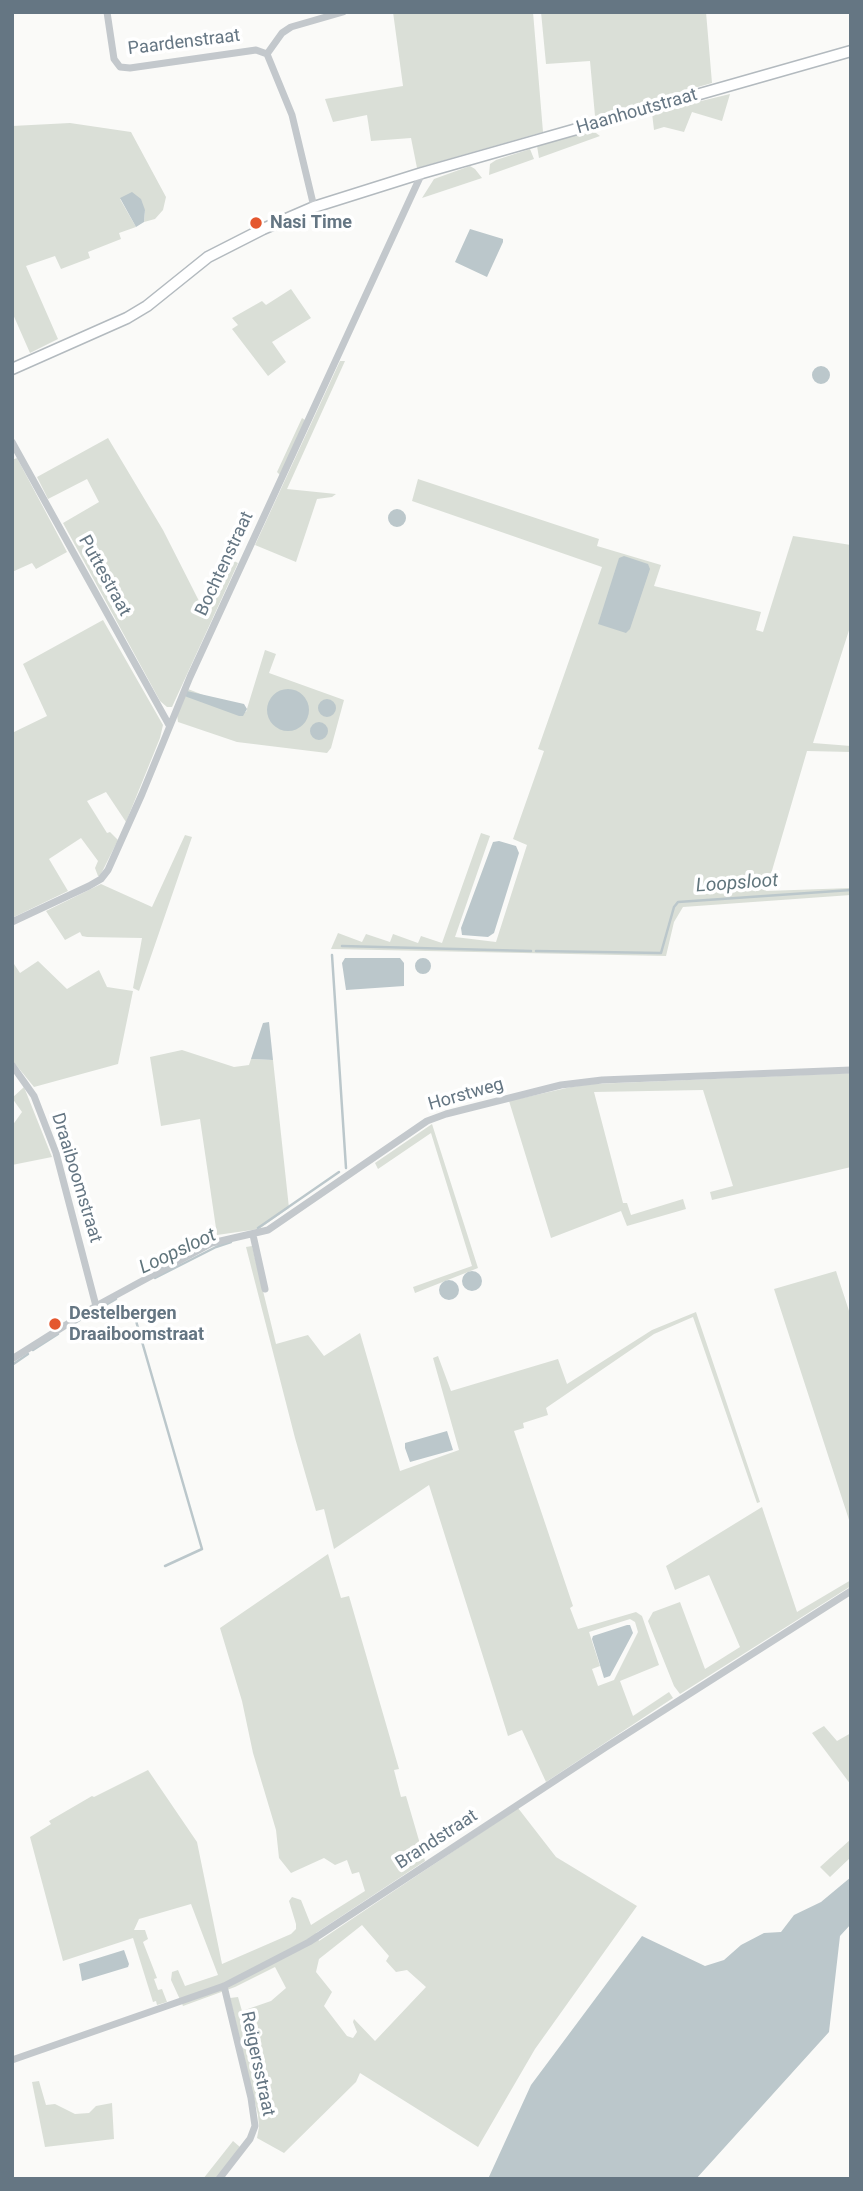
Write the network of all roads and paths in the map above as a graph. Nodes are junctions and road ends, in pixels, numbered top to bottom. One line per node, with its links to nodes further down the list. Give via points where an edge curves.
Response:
1 (107, 12): 4 (street, Paardenstraat, via 114,59 120,67 256,50)
2 (343, 12): 4 (street, Paardenstraat, via 291,27)
3 (851, 51): 5 (street, Haanhoutstraat)
4 (267, 54): 6 (street, Paardenstraat, via 292,115)
5 (422, 173): 6 (street, Haanhoutstraat); 9 (street, Bochtenstraat)
6 (314, 207): 7 (street, Haanhoutstraat, via 208,257 127,318)
7 (12, 369)
8 (12, 442): 9 (street, Puttestraat)
9 (169, 725): 10 (street, Bochtenstraat, via 105,875)
10 (12, 922)
11 (12, 1065): 15 (street, Draaiboomstraat, via 34,1096 56,1153)
12 (851, 1070): 13 (street, Horstweg, via 602,1080 561,1085 446,1114 427,1121 268,1230)
13 (253, 1235): 14 (street); 15 (street, Horstweg, via 212,1243)
14 (265, 1289)
15 (96, 1306): 16 (street, Horstweg)
16 (12, 1359)
17 (851, 1591): 18 (street, Brandstraat, via 309,1942)
18 (224, 1986): 19 (street, Brandstraat); 20 (street, Reigersstraat, via 255,2126)
19 (12, 2060)
20 (219, 2179)

